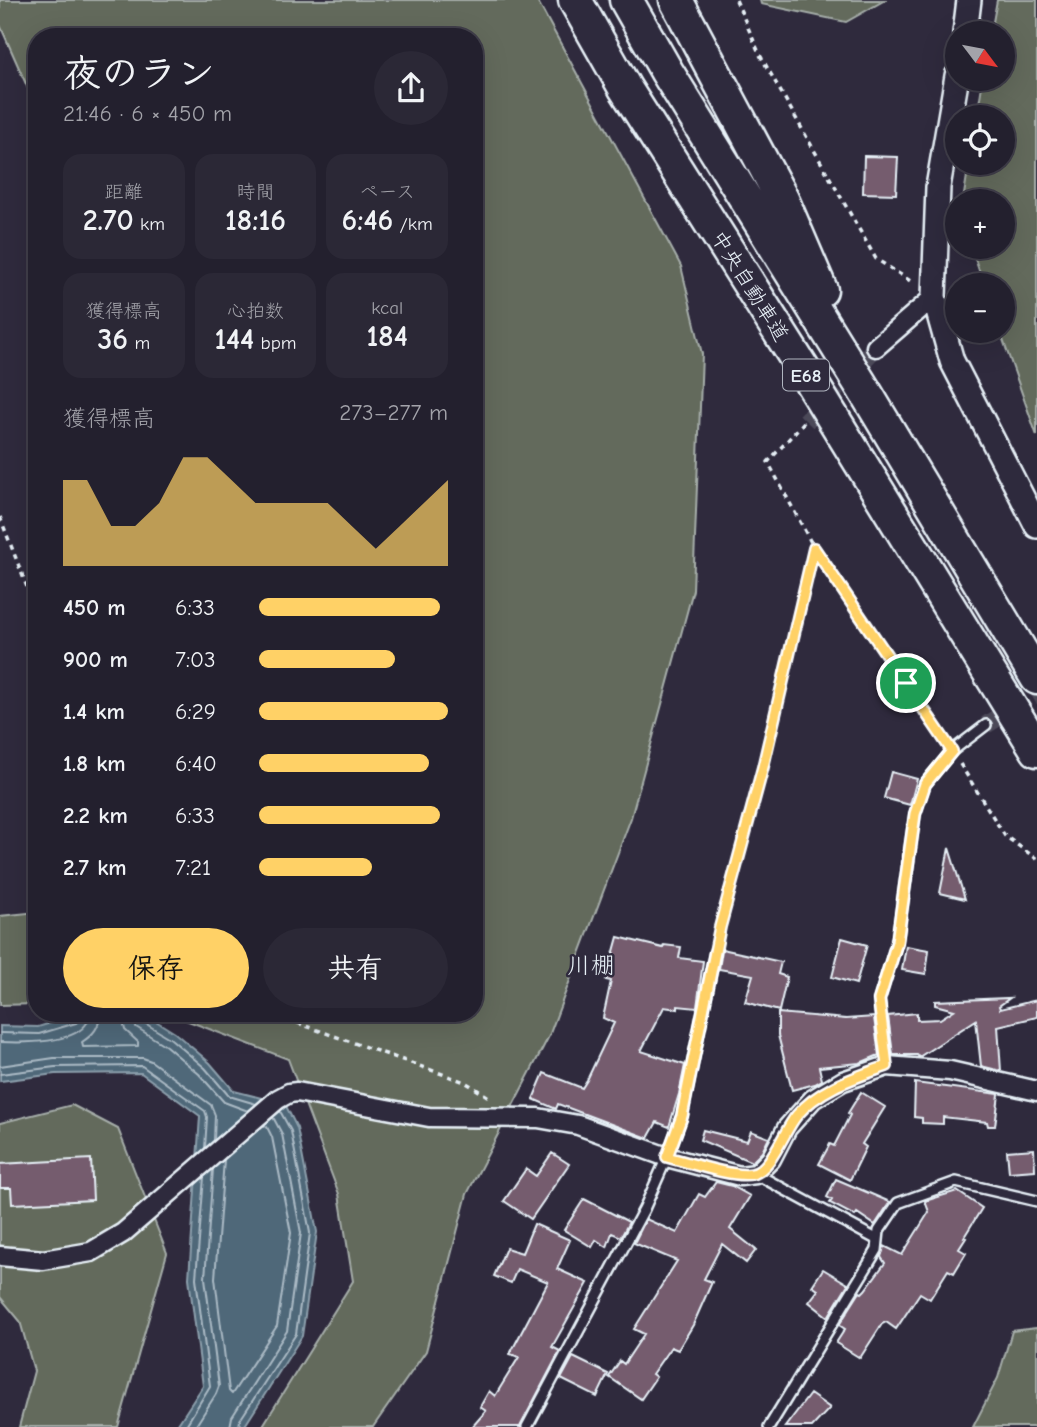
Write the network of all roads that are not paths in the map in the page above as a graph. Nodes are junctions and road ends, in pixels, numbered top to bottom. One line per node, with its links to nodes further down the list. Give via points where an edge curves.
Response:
1 (575, 0): 13 (highway, 中央自動車道 / E68, via 625,88)
2 (626, 0): 9 (highway, 中央自動車道 / E68)
3 (676, 0): 9 (highway, via 782,199)
4 (969, 0): 5 (street)
5 (966, 21)
6 (954, 91): 7 (street, via 938,187)
7 (934, 297): 8 (street); 10 (street, via 952,361)
8 (876, 347)
9 (863, 388): 11 (highway, 中央自動車道 / E68)
10 (1037, 526)
11 (1037, 678)
12 (986, 725): 15 (lane, via 952,751 925,784 915,814 897,942 879,1000)
13 (1037, 750)
14 (715, 952): 17 (lane, via 682,1116)
15 (887, 1066): 16 (street, via 950,1072); 18 (street, via 813,1099)
16 (1037, 1091)
17 (667, 1157): 18 (street, via 740,1176); 21 (street, via 596,1129 538,1118 429,1117 289,1093 123,1233 90,1252 43,1260); 22 (lane, via 639,1219)
18 (756, 1174): 20 (lane)
19 (1037, 1200): 20 (lane, via 956,1182 898,1203)
20 (878, 1240): 23 (lane, via 877,1250)
21 (0, 1256)
22 (527, 1427)
23 (769, 1427)

